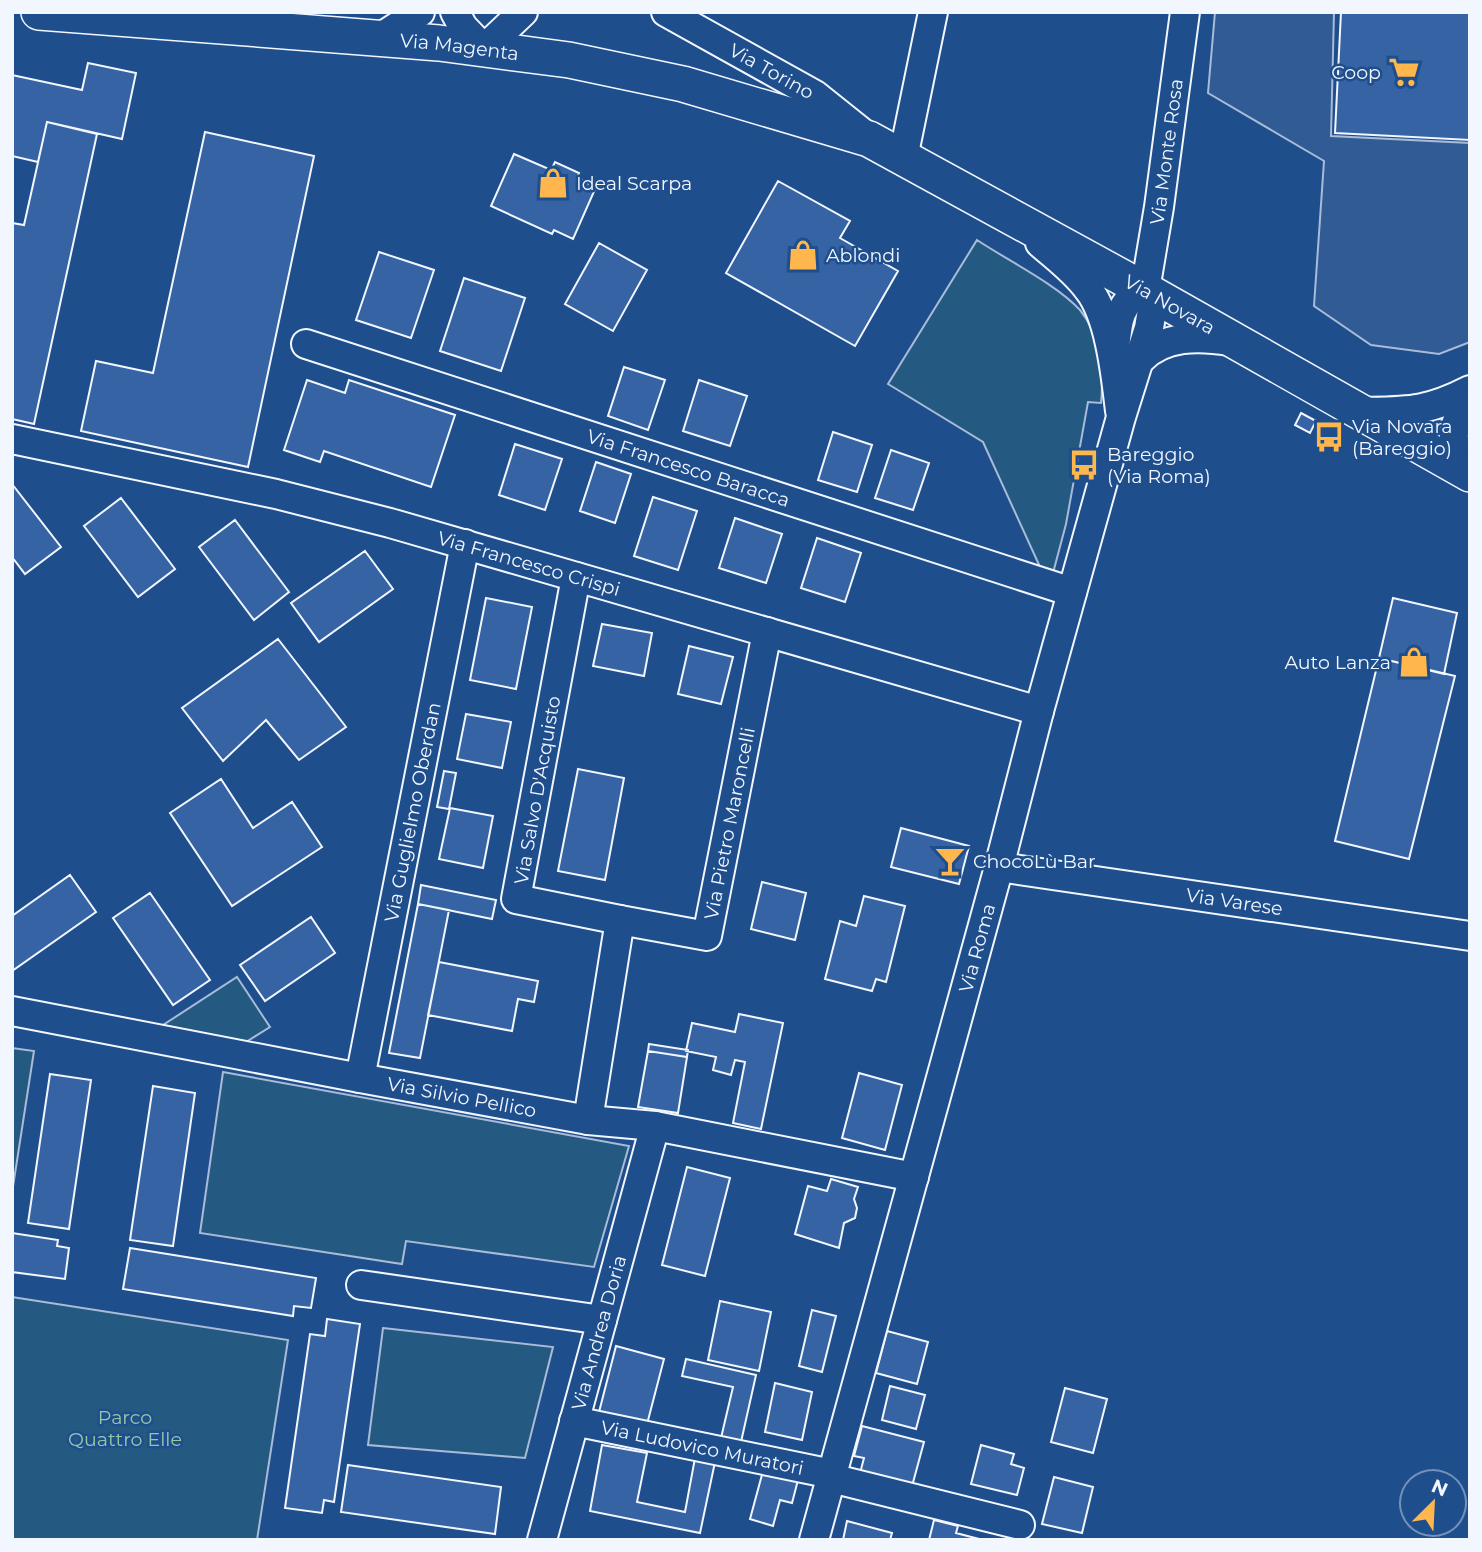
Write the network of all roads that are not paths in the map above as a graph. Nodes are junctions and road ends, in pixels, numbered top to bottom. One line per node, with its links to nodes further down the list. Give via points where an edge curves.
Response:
1 (39, 12): 8 (main road, Via Magenta)
2 (419, 12): 8 (street)
3 (455, 12): 9 (street)
4 (523, 12): 9 (street)
5 (666, 12): 10 (street, Via Torino, via 815,95)
6 (933, 12): 11 (street)
7 (1185, 12): 13 (street, Via Monte Rosa)
8 (378, 38): 9 (main road, Via Magenta)
9 (484, 49): 10 (main road, Via Magenta, via 569,60 682,84)
10 (869, 139): 11 (main road, Via Novara)
11 (903, 158): 12 (main road, Via Novara)
12 (1015, 220): 13 (main road, Via Novara); 17 (street, via 1090,291 1109,341)
13 (1145, 290): 14 (main road, Via Novara); 16 (street, Via Monte Rosa, via 1152,298 1152,314); 17 (street, via 1122,307)
14 (1236, 342): 16 (street, via 1180,339); 20 (main road, Via Novara)
15 (306, 344): 26 (street, Via Francesco Baracca)
16 (1141, 359): 21 (street, Via Roma)
17 (1114, 371): 21 (street)
18 (1470, 390): 20 (street, via 1416,411)
19 (1470, 401): 23 (street, via 1453,433)
20 (1357, 412): 23 (main road, Via Novara)
21 (1121, 417): 26 (street, Via Roma)
22 (12, 439): 24 (street, Via Francesco Crispi, via 276,494)
23 (1458, 458)
24 (465, 544): 25 (street, Via Francesco Crispi); 33 (street, Via Guglielmo Oberdan)
25 (576, 577): 27 (street, Via Francesco Crispi); 30 (street, Via Salvo D'Acquisto, via 516,899)
26 (1072, 592): 28 (street, Via Roma)
27 (767, 632): 28 (street, Via Francesco Crispi); 30 (street, Via Pietro Maroncelli, via 707,936)
28 (1039, 711): 29 (street, Via Roma)
29 (999, 866): 31 (street, Via Varese); 36 (street, Via Roma)
30 (620, 920): 34 (street)
31 (1470, 936)
32 (12, 1010): 33 (street, Via Silvio Pellico)
33 (360, 1078): 34 (street, Via Silvio Pellico)
34 (589, 1120): 35 (street, Via Silvio Pellico)
35 (654, 1126): 36 (street, Via Silvio Pellico); 38 (street, Via Andrea Doria)
36 (914, 1177): 40 (street, Via Roma)
37 (361, 1285): 38 (street)
38 (602, 1320): 39 (street, Via Andrea Doria)
39 (574, 1421): 40 (street, Via Ludovico Muratori); 42 (street, Via Andrea Doria)
40 (831, 1476): 41 (street); 43 (street, Via Roma)
41 (1020, 1525)
42 (542, 1540)
43 (814, 1540)

